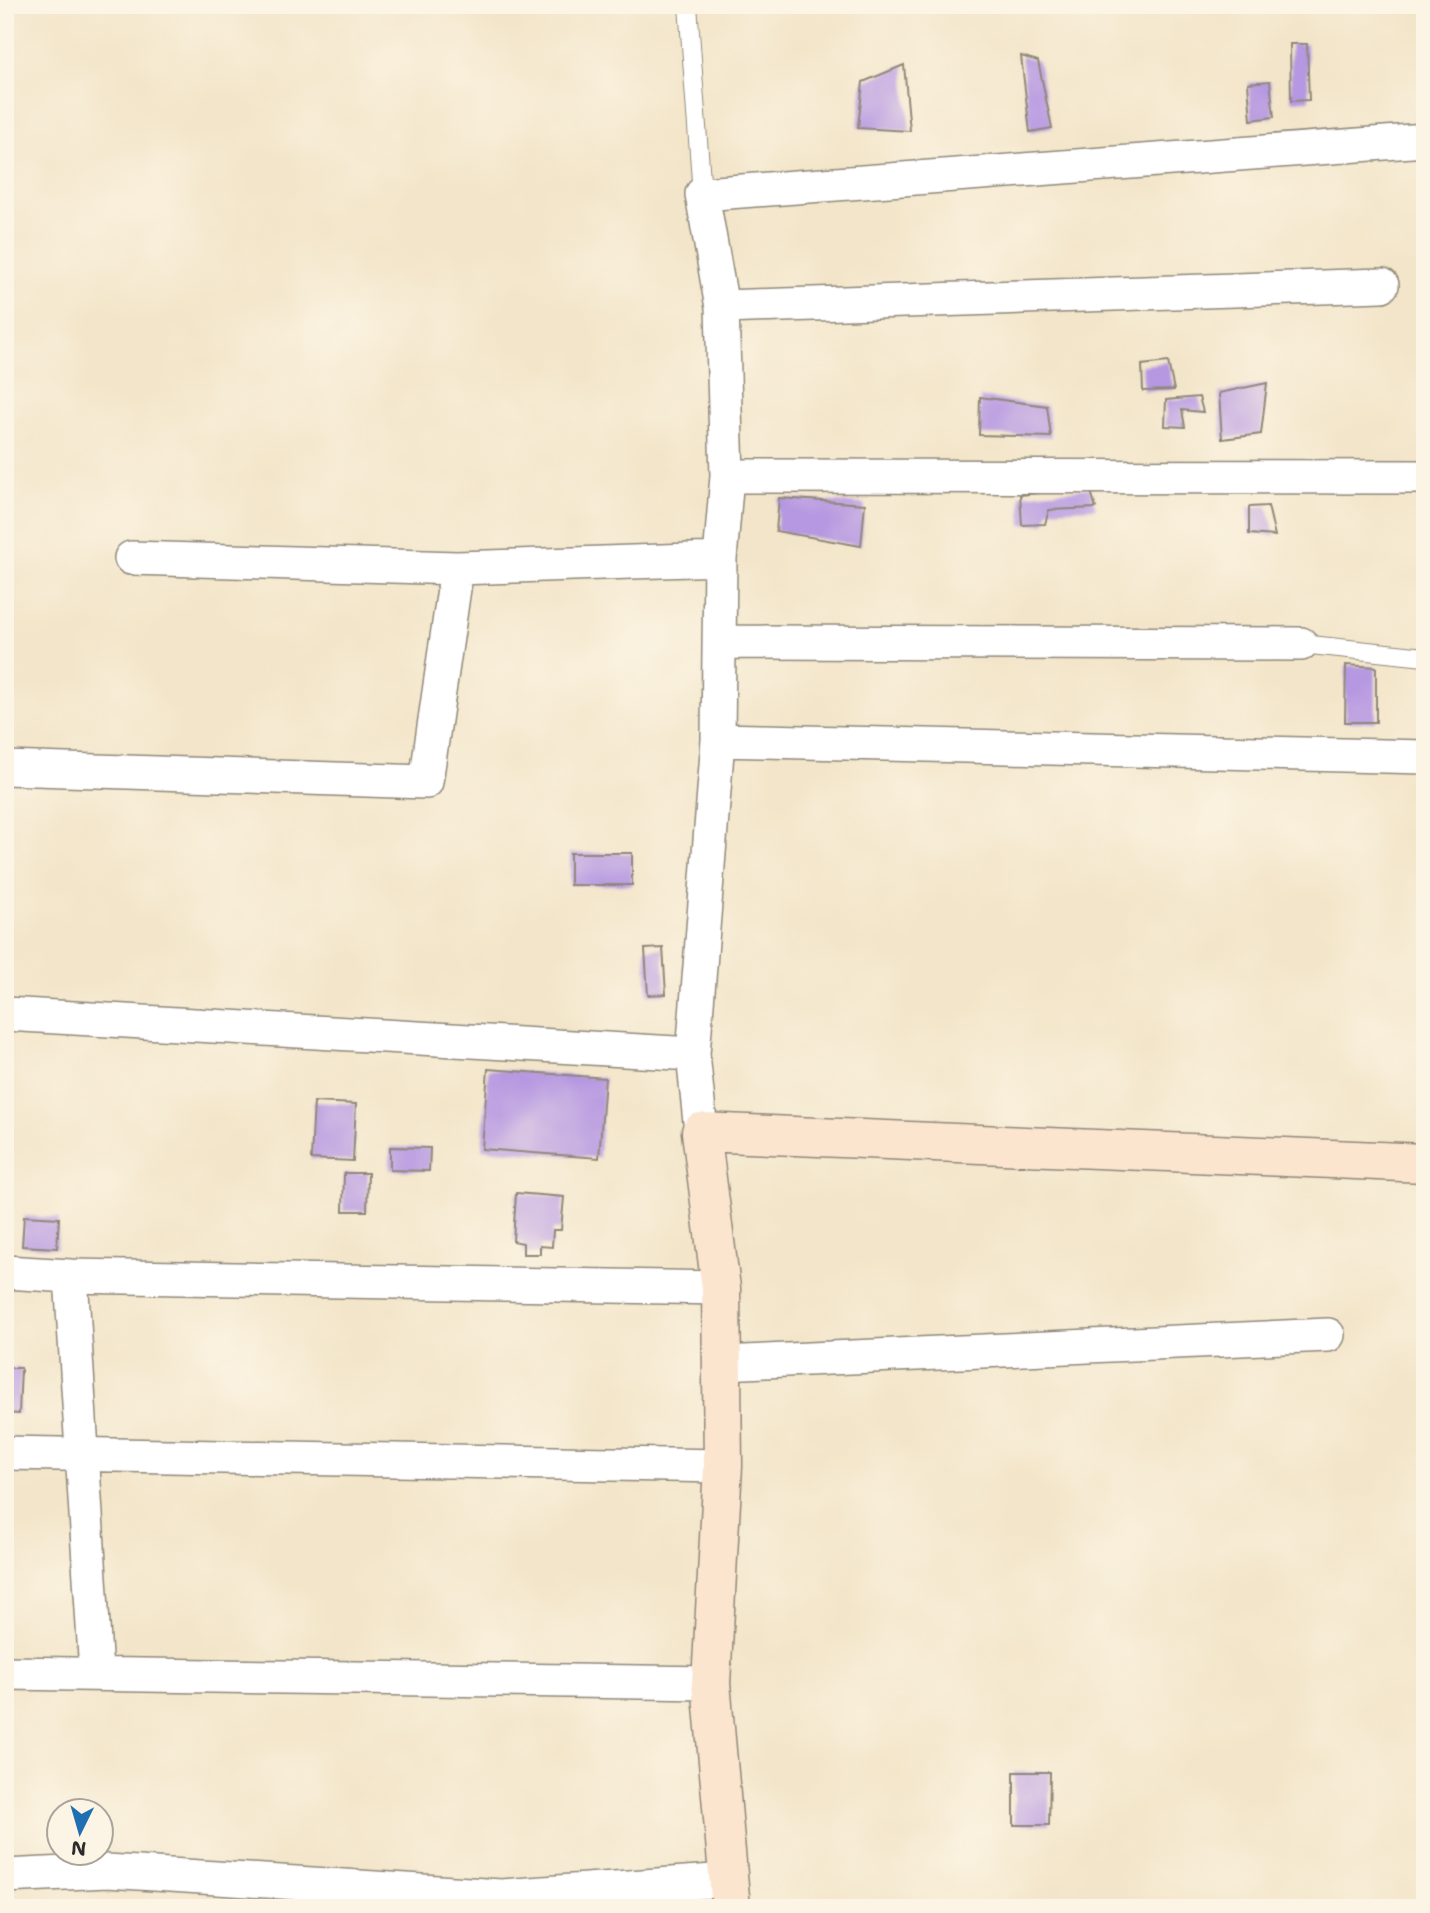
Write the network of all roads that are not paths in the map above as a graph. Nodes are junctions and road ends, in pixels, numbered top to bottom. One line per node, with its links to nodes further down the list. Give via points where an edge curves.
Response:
1 (688, 5): 3 (lane)
2 (1425, 141): 3 (street)
3 (702, 194): 5 (street)
4 (1382, 285): 5 (street)
5 (722, 307): 6 (street)
6 (727, 476): 7 (street); 9 (street)
7 (1425, 477)
8 (131, 558): 10 (street)
9 (720, 559): 10 (street); 11 (street)
10 (457, 568): 16 (street, via 426,782)
11 (720, 642): 12 (street); 14 (street)
12 (1301, 644): 13 (lane)
13 (1425, 657)
14 (718, 740): 15 (street); 18 (street)
15 (1425, 757)
16 (5, 768)
17 (5, 1014): 18 (street)
18 (693, 1054): 19 (street)
19 (701, 1132): 20 (main road); 23 (main road)
20 (1425, 1163)
21 (5, 1272): 22 (street)
22 (71, 1276): 23 (street); 27 (street)
23 (721, 1288): 25 (main road)
24 (1328, 1335): 25 (street)
25 (722, 1363): 28 (main road)
26 (5, 1452): 27 (street)
27 (83, 1454): 28 (street); 30 (street)
28 (723, 1466): 31 (main road)
29 (5, 1672): 30 (street)
30 (96, 1673): 31 (street)
31 (711, 1683): 33 (main road)
32 (5, 1876): 33 (street, via 107,1871 501,1896)
33 (730, 1894)

